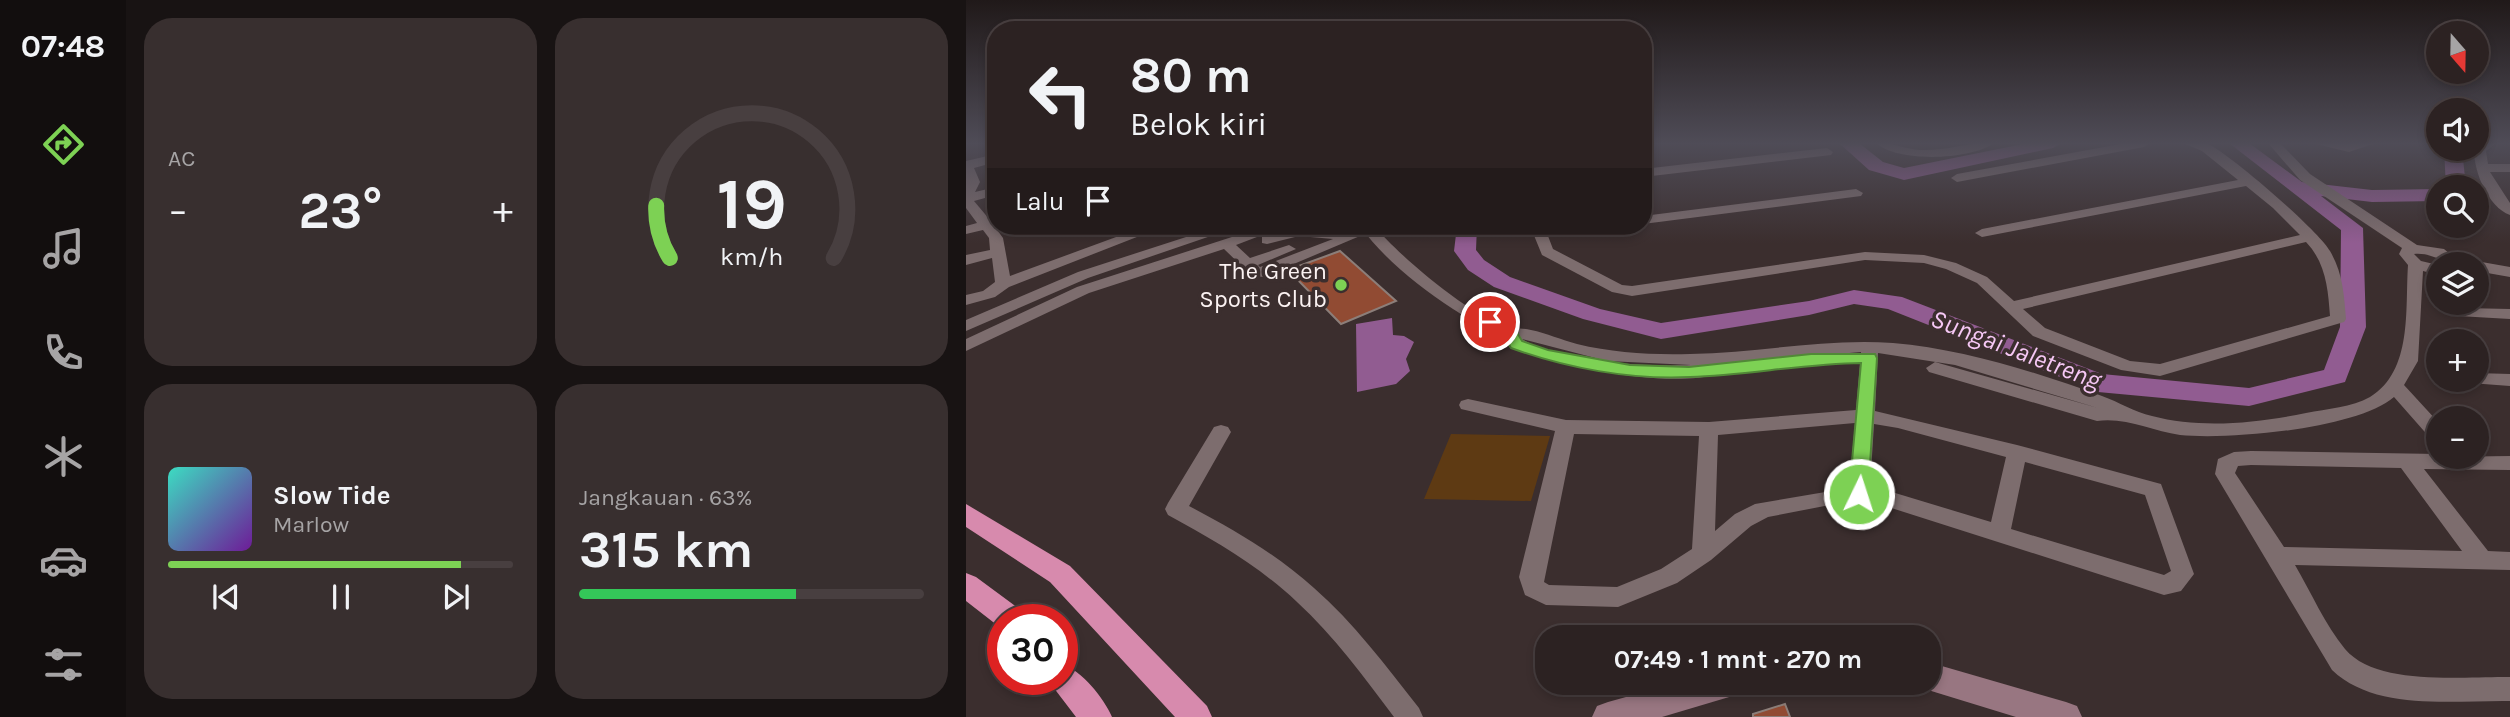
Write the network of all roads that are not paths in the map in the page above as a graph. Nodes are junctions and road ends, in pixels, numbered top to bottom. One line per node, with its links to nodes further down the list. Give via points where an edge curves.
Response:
1 (1966, 176): 5 (street)
2 (2241, 176): 6 (street)
3 (2305, 176): 30 (street)
4 (2489, 176): 10 (street)
5 (1958, 178)
6 (2247, 181): 17 (street); 26 (street)
7 (969, 183): 11 (street)
8 (987, 193): 11 (street)
9 (1856, 193): 13 (street)
10 (2503, 198): 12 (street)
11 (966, 199): 14 (street)
12 (2510, 211)
13 (1652, 219)
14 (987, 221)
15 (987, 226): 16 (street)
16 (966, 230)
17 (1982, 233)
18 (995, 235): 28 (street)
19 (1134, 235): 35 (street)
20 (1205, 235): 40 (street, via 1083,275)
21 (1258, 235): 27 (street)
22 (1285, 235): 27 (street)
23 (1327, 235): 27 (street, via 1247,264)
24 (1376, 235): 42 (street, via 1413,273 1510,333 1516,344 1545,355 1630,370 1689,372)
25 (1542, 235): 37 (street, via 1543,247 1553,257 1625,291 1894,255 1951,266 1982,280)
26 (2311, 237): 37 (street); 37 (street, via 2323,251 2335,281 2338,319 2160,370 2127,366 2055,340 2039,332)
27 (1229, 247): 41 (street, via 1083,290)
28 (999, 252): 31 (street); 35 (street)
29 (2426, 253): 30 (street)
30 (2414, 256): 32 (street); 45 (street, via 2409,361)
31 (966, 260)
32 (2426, 263)
33 (2489, 268): 34 (street)
34 (2507, 270)
35 (1003, 284): 36 (street, via 989,294)
36 (966, 300)
37 (2013, 306)
38 (2489, 314): 39 (street)
39 (2510, 314)
40 (966, 326)
41 (966, 346)
42 (1870, 352): 45 (street, via 1959,373 2097,415 2116,412 2156,424 2227,430 2282,426 2355,409 2376,401); 47 (street)
43 (2489, 379): 44 (street)
44 (2510, 380)
45 (2394, 386): 48 (street)
46 (1468, 405): 49 (street)
47 (1864, 416): 50 (street); 52 (street); 57 (street)
48 (2426, 421)
49 (1566, 427): 50 (street); 60 (street, via 1531,577 1533,588 1546,595 1618,597 1669,576)
50 (1709, 429): 60 (street)
51 (1221, 432): 72 (street, via 1177,509 1305,593 1352,641)
52 (2017, 452): 59 (street); 59 (street, via 2154,490 2183,574 2174,584 2164,586)
53 (2407, 461): 54 (street); 61 (street, via 2251,458 2225,464 2225,474); 62 (street)
54 (2426, 461)
55 (2489, 462): 56 (street)
56 (2510, 463)
57 (1859, 494): 59 (street); 60 (street, via 1811,498 1763,510 1743,520)
58 (966, 514): 71 (highway, via 1060,574)
59 (1999, 534)
60 (1703, 554)
61 (2278, 556): 62 (street); 67 (street, via 2335,656 2361,677 2386,684)
62 (2481, 559): 63 (street)
63 (2510, 561)
64 (966, 585): 65 (highway)
65 (991, 604)
66 (1941, 680): 74 (street)
67 (2510, 689)
68 (1077, 695): 70 (highway)
69 (1688, 695): 73 (street)
70 (1096, 717)
71 (1196, 717)
72 (1410, 717)
73 (1608, 717)
74 (2066, 717)

